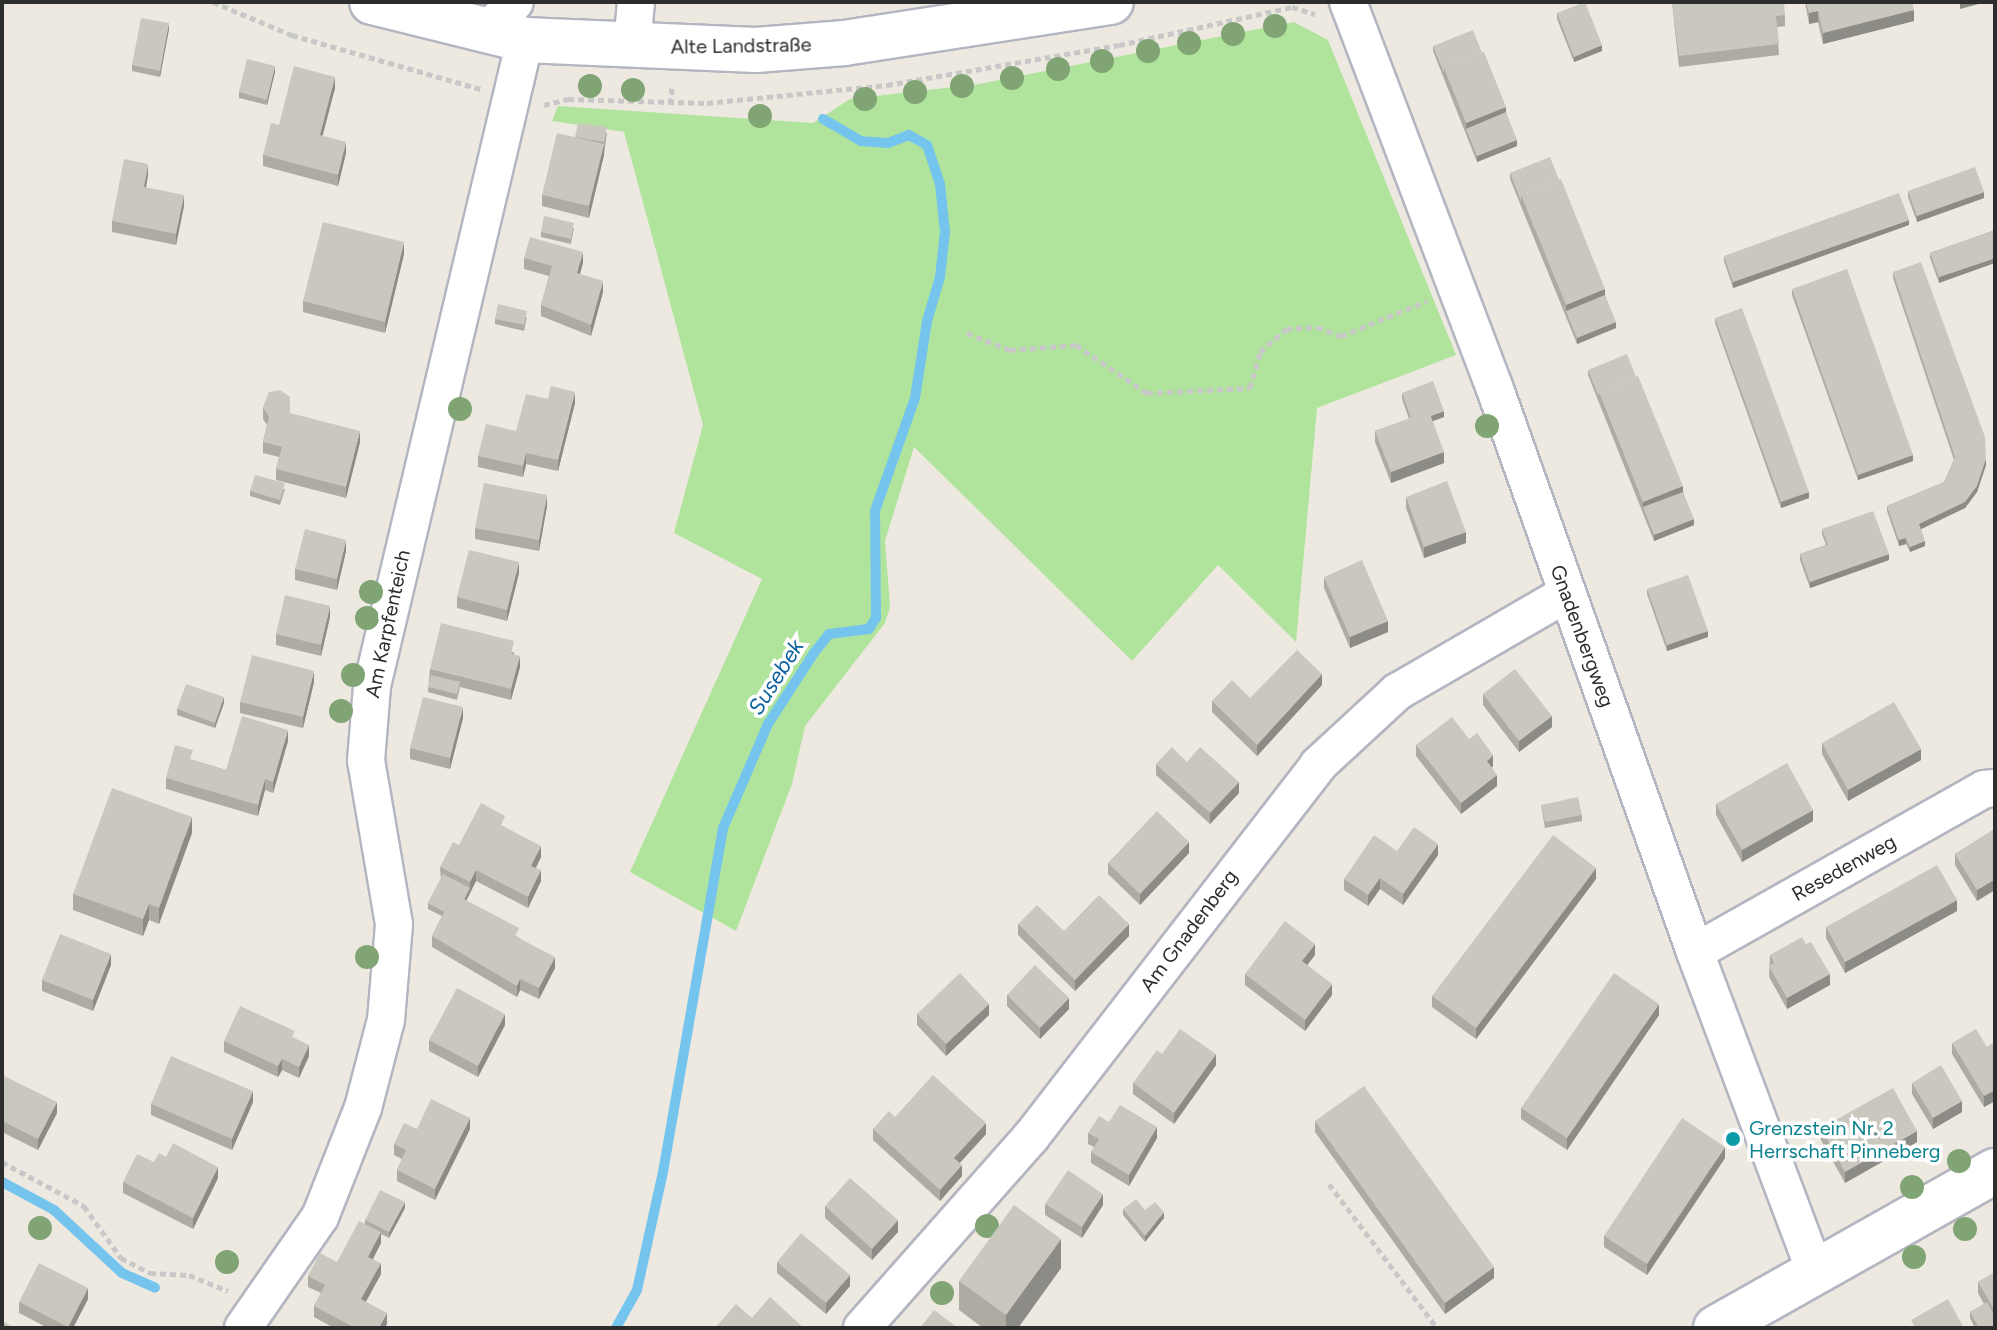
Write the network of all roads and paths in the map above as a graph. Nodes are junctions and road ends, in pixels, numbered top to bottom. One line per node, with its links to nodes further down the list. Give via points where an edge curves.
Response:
1 (213, 2): 9 (path, via 292,35)
2 (372, 2): 6 (main road, Alte Landstraße)
3 (636, 2): 7 (street)
4 (1111, 2): 7 (main road, Alte Landstraße, via 845,43 756,50)
5 (1348, 2): 11 (street, Gnadenbergweg)
6 (508, 25): 7 (main road, Alte Landstraße); 20 (street, Am Karpfenteich, via 372,686 366,761 394,924 386,1020 363,1108 320,1217)
7 (632, 46)
8 (672, 82): 10 (path)
9 (494, 93)
10 (671, 104)
11 (1460, 300): 12 (path, via 1424,301 1341,336 1317,327 1286,329 1260,352 1250,388 1147,393 1076,345 1010,350); 13 (street, Gnadenbergweg)
12 (967, 333)
13 (1566, 594): 15 (street, Gnadenbergweg); 21 (street, Am Gnadenberg, via 1397,692 1318,765 1031,1137)
14 (1995, 788): 15 (street, Resedenweg, via 1984,789)
15 (1695, 952): 19 (street, Gnadenbergweg)
16 (2, 1162): 20 (path, via 84,1206 121,1258 150,1273 189,1275)
17 (1995, 1171): 19 (main road)
18 (1329, 1184): 22 (path)
19 (1815, 1271): 23 (main road)
20 (253, 1317)
21 (862, 1328)
22 (1437, 1328)
23 (1716, 1328)

